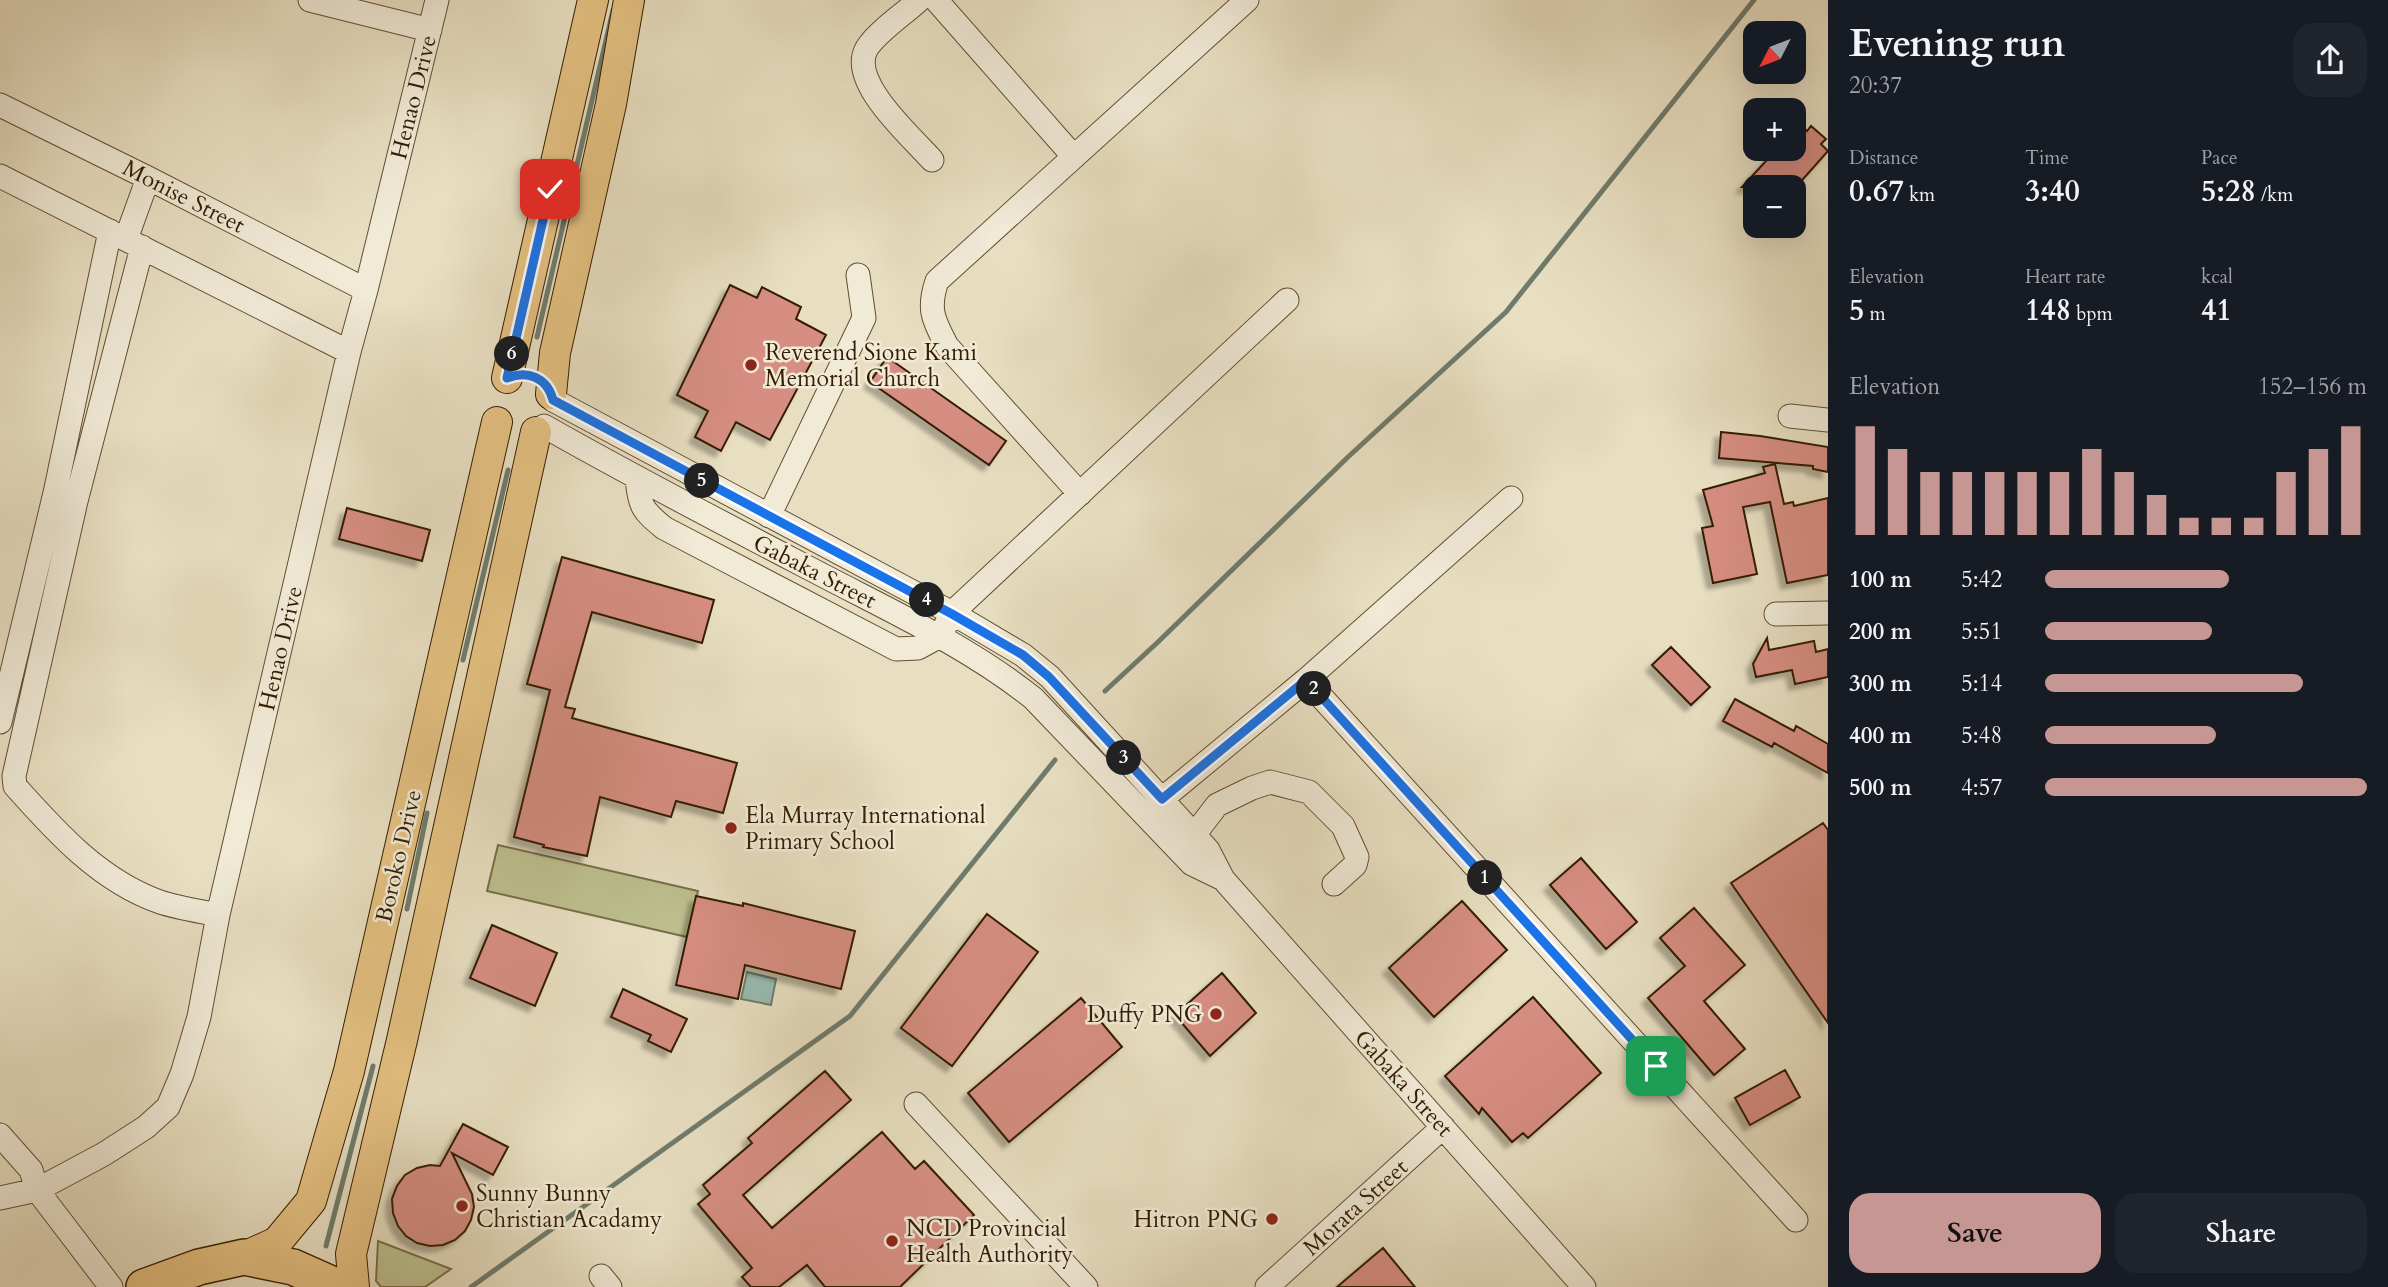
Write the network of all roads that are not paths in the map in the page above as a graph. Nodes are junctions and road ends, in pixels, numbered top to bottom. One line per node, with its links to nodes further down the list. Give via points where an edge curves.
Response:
1 (310, 0): 8 (street)
2 (437, 0): 8 (street, Henao Drive)
3 (593, 0): 19 (main road)
4 (629, 0): 20 (main road, Boroko Drive)
5 (919, 0): 11 (street, via 868,47 862,59 863,72 877,99)
6 (936, 0): 10 (street)
7 (1247, 0): 10 (street)
8 (430, 30): 16 (street, Henao Drive)
9 (0, 105): 13 (street, Monise Street)
10 (1074, 157): 25 (street, via 936,281 931,305 933,320 947,346)
11 (932, 160)
12 (0, 176): 14 (street)
13 (148, 178): 14 (street); 16 (street, Monise Street)
14 (126, 239): 18 (street); 33 (street, via 55,493); 34 (street, via 76,501)
15 (858, 275): 27 (street, via 864,318)
16 (366, 290): 18 (street, Henao Drive)
17 (1287, 300): 25 (street)
18 (349, 352): 39 (street, Henao Drive)
19 (507, 378): 20 (main road, via 521,374 543,382); 23 (main road, via 492,403)
20 (546, 413): 23 (main road, via 526,435 515,434); 24 (street, Gabaka Street); 27 (street, Gabaka Street); 50 (main road, Boroko Drive, via 351,1254)
21 (1790, 416): 22 (street)
22 (1828, 420)
23 (497, 422): 46 (main road, Boroko Drive, via 349,1071 311,1201 276,1242)
24 (637, 478): 31 (street, Gabaka Street); 31 (street, via 639,502 648,514 717,557 896,649 918,648)
25 (1080, 494): 29 (street)
26 (1511, 498): 32 (street)
27 (769, 516): 29 (street, Gabaka Street)
28 (1828, 613): 30 (street)
29 (952, 614): 31 (street); 35 (street, Gabaka Street, via 1023,655 1049,677)
30 (1776, 614)
31 (940, 636): 37 (street, Gabaka Street, via 1033,698 1192,863)
32 (1306, 680): 35 (street); 45 (street)
33 (0, 722)
34 (10, 775): 39 (street, via 74,850 127,887 161,902)
35 (1162, 799): 36 (street, Gabaka Street)
36 (1194, 835): 37 (street, Gabaka Street); 38 (street, via 1217,805 1252,788 1270,782 1309,793 1343,826 1357,857 1356,865)
37 (1223, 879): 41 (street, Gabaka Street)
38 (1334, 884)
39 (218, 915): 43 (street, Henao Drive, via 200,1017 168,1107 104,1154)
40 (916, 1104): 51 (street)
41 (1443, 1127): 52 (street, Morata Street); 53 (street, Gabaka Street)
42 (0, 1135): 43 (street, via 31,1170)
43 (37, 1190): 44 (street, Henao Drive); 47 (street)
44 (0, 1198)
45 (1796, 1220)
46 (244, 1257): 48 (highway); 49 (highway, via 293,1267)
47 (111, 1287)
48 (145, 1287)
49 (338, 1287)
50 (354, 1287)
51 (1086, 1287)
52 (1266, 1287)
53 (1584, 1287)

